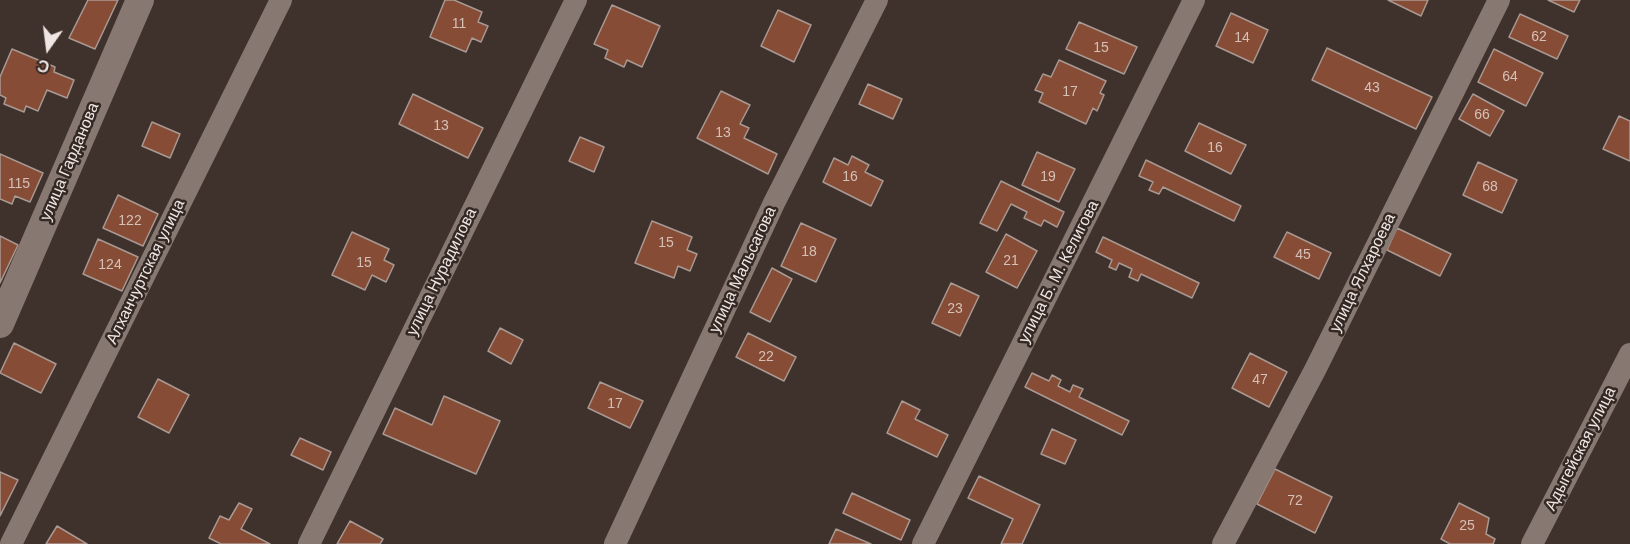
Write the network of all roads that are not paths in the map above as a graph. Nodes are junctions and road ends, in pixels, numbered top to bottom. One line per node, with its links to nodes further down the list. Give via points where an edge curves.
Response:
1 (140, 0): 7 (street, улица Гарданова)
2 (280, 0): 9 (street, Алханчуртская улица)
3 (576, 0): 10 (street, улица Нурадилова)
4 (877, 0): 11 (street, улица Мальсагова, via 774,203)
5 (1194, 0): 12 (street, улица Б. М. Келигова)
6 (1499, 0): 13 (street, улица Ялхароева, via 1315,370)
7 (0, 324)
8 (1630, 354): 14 (street, Адыгейская улица)
9 (11, 544)
10 (309, 544)
11 (615, 544)
12 (923, 544)
13 (1223, 544)
14 (1532, 544)

